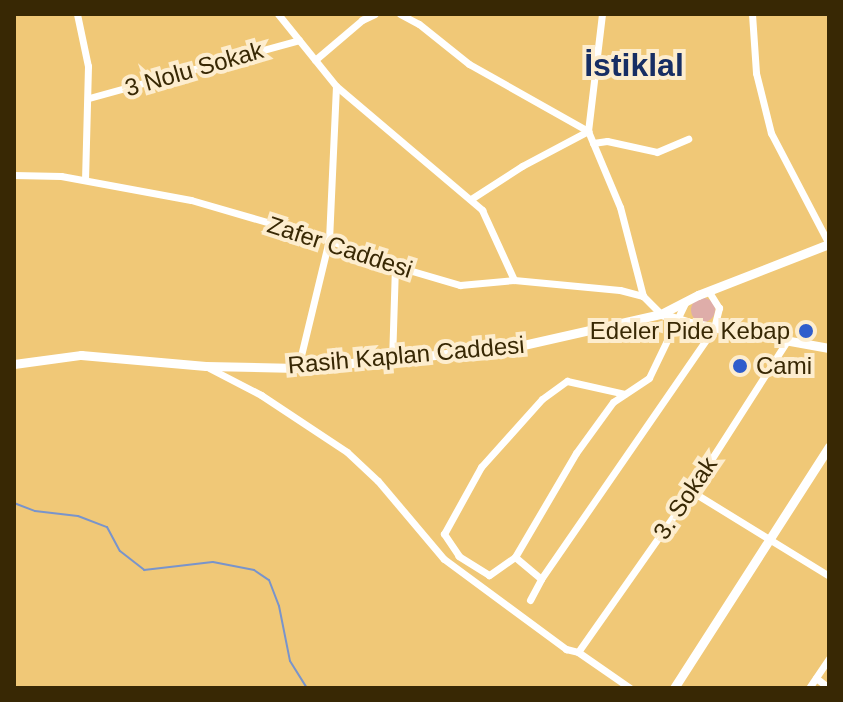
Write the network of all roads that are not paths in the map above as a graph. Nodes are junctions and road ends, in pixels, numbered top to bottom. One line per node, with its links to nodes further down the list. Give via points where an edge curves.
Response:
1 (77, 14): 12 (street)
2 (278, 14): 9 (street)
3 (375, 14): 10 (street)
4 (400, 14): 8 (street)
5 (423, 14): 8 (street)
6 (602, 14): 13 (street)
7 (752, 14): 20 (street, via 756,73 771,133)
8 (419, 24): 13 (street, via 469,64)
9 (299, 40): 10 (street); 12 (street, 3 Nolu Sokak)
10 (315, 60): 11 (street)
11 (336, 86): 18 (street); 19 (street)
12 (89, 98): 17 (street)
13 (588, 131): 15 (street); 18 (street)
14 (688, 139): 15 (street, via 657,152)
15 (593, 143): 24 (street, via 620,207)
16 (14, 175): 17 (street, Zafer Caddesi)
17 (85, 180): 19 (street, Zafer Caddesi, via 191,200)
18 (471, 199): 22 (street, via 489,223)
19 (329, 240): 21 (street, Zafer Caddesi); 34 (street)
20 (829, 244): 23 (street, Rasih Kaplan Caddesi)
21 (395, 266): 22 (street, Zafer Caddesi, via 460,285); 31 (street)
22 (514, 280): 24 (street, Zafer Caddesi)
23 (709, 292): 25 (street, Rasih Kaplan Caddesi); 28 (street, via 719,308)
24 (643, 296): 26 (street)
25 (686, 301): 26 (street, Rasih Kaplan Caddesi); 27 (street)
26 (661, 314): 27 (street); 31 (street, Rasih Kaplan Caddesi, via 510,348)
27 (679, 320): 28 (street); 35 (street, via 649,378)
28 (714, 328): 29 (street); 41 (street)
29 (787, 341): 30 (street); 37 (street, 3. Sokak)
30 (829, 348)
31 (392, 361): 34 (street, Rasih Kaplan Caddesi)
32 (14, 364): 33 (street, Rasih Kaplan Caddesi, via 81,355)
33 (206, 366): 34 (street, Rasih Kaplan Caddesi); 43 (street, via 347,452 444,559 566,649)
34 (298, 368)
35 (625, 394): 39 (street, via 613,402 576,453); 39 (street, via 567,381 542,399 481,467 444,534 459,556 489,575)
36 (829, 447): 38 (street)
37 (691, 491): 38 (street); 43 (street, 3. Sokak)
38 (770, 539): 40 (street); 47 (street)
39 (515, 557): 41 (street)
40 (829, 576)
41 (541, 579): 42 (street)
42 (530, 600)
43 (578, 652): 46 (street)
44 (829, 658): 45 (street)
45 (816, 678): 48 (street); 49 (street)
46 (630, 688)
47 (674, 688)
48 (809, 688)
49 (829, 688)

